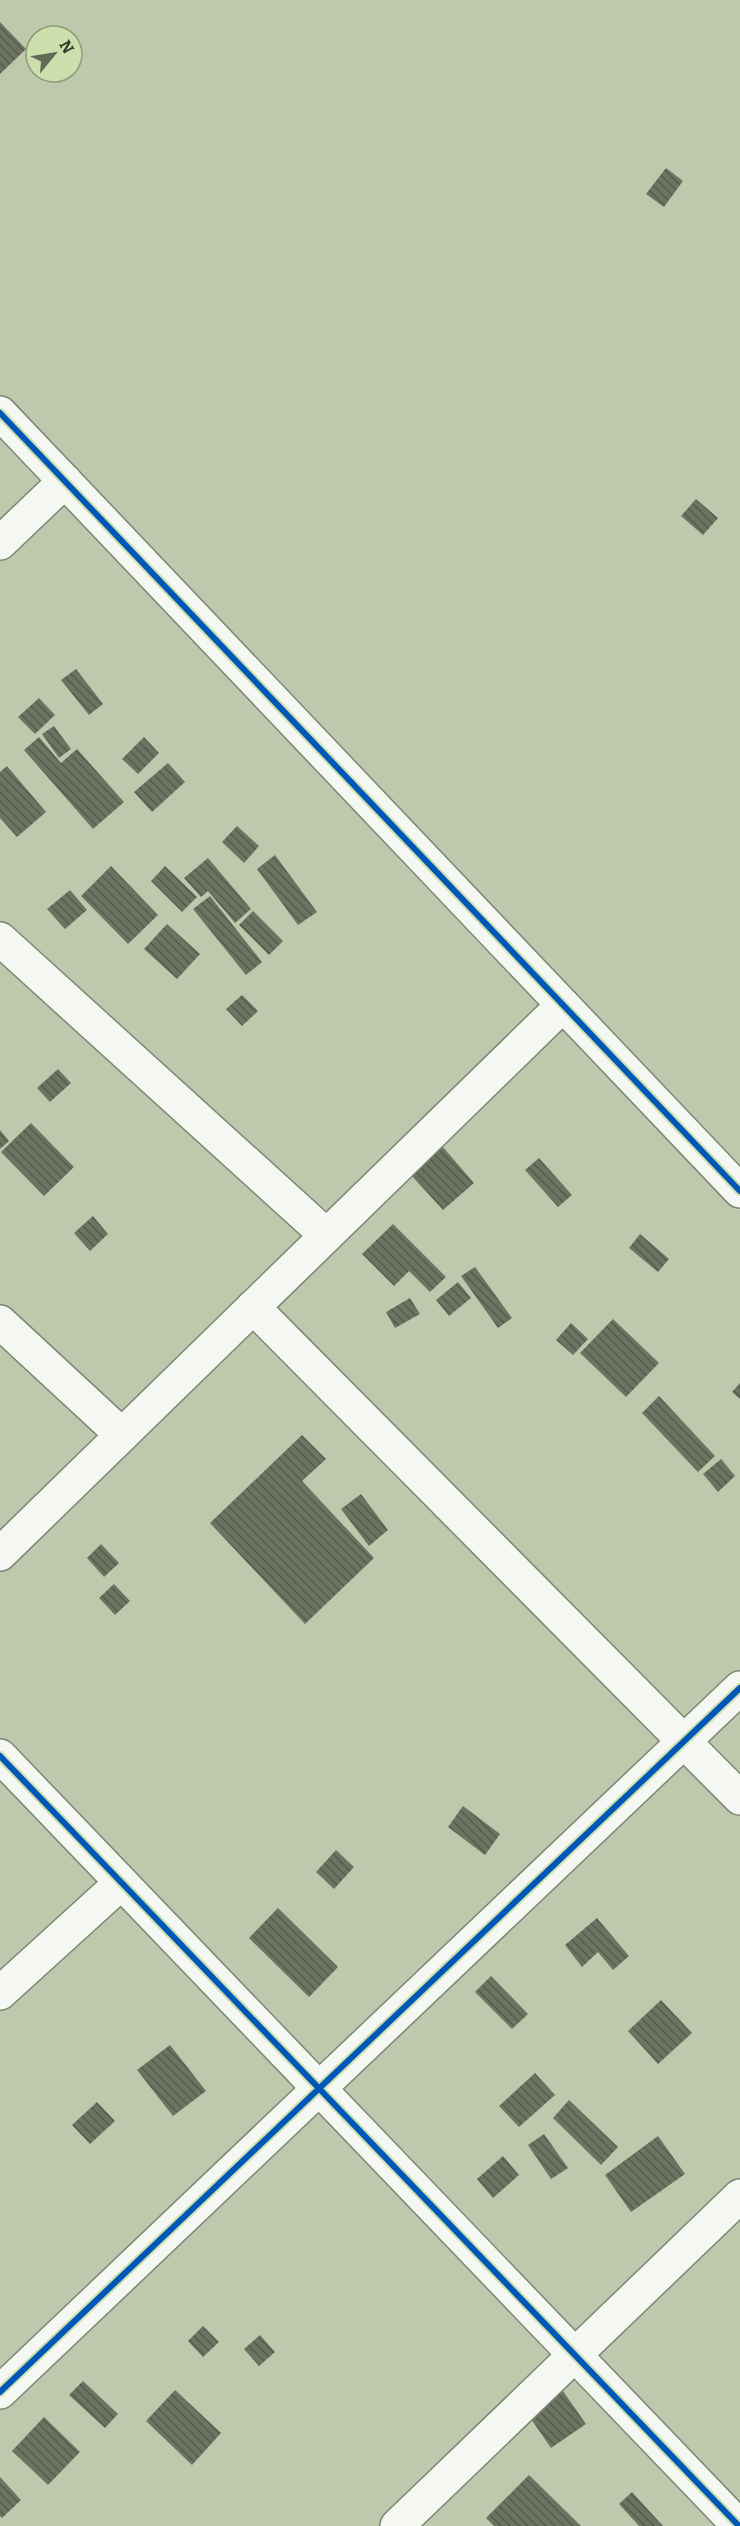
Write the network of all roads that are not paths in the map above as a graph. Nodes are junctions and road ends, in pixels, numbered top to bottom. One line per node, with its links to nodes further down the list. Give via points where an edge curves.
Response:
1 (0, 413): 2 (street)
2 (64, 481): 3 (street); 5 (street)
3 (0, 543)
4 (0, 939): 7 (street)
5 (563, 1005): 6 (street); 7 (street)
6 (740, 1191)
7 (326, 1235): 8 (street)
8 (253, 1307): 10 (street); 13 (street)
9 (0, 1322): 10 (street)
10 (122, 1435): 11 (street)
11 (0, 1554)
12 (740, 1688): 13 (street)
13 (684, 1741): 15 (street); 18 (street)
14 (0, 1756): 16 (street)
15 (740, 1798)
16 (121, 1883): 17 (street); 18 (street)
17 (0, 1993)
18 (319, 2088): 20 (street); 21 (street)
19 (740, 2196): 20 (street)
20 (573, 2354): 22 (street); 23 (street)
21 (0, 2392)
22 (397, 2526)
23 (739, 2526)

